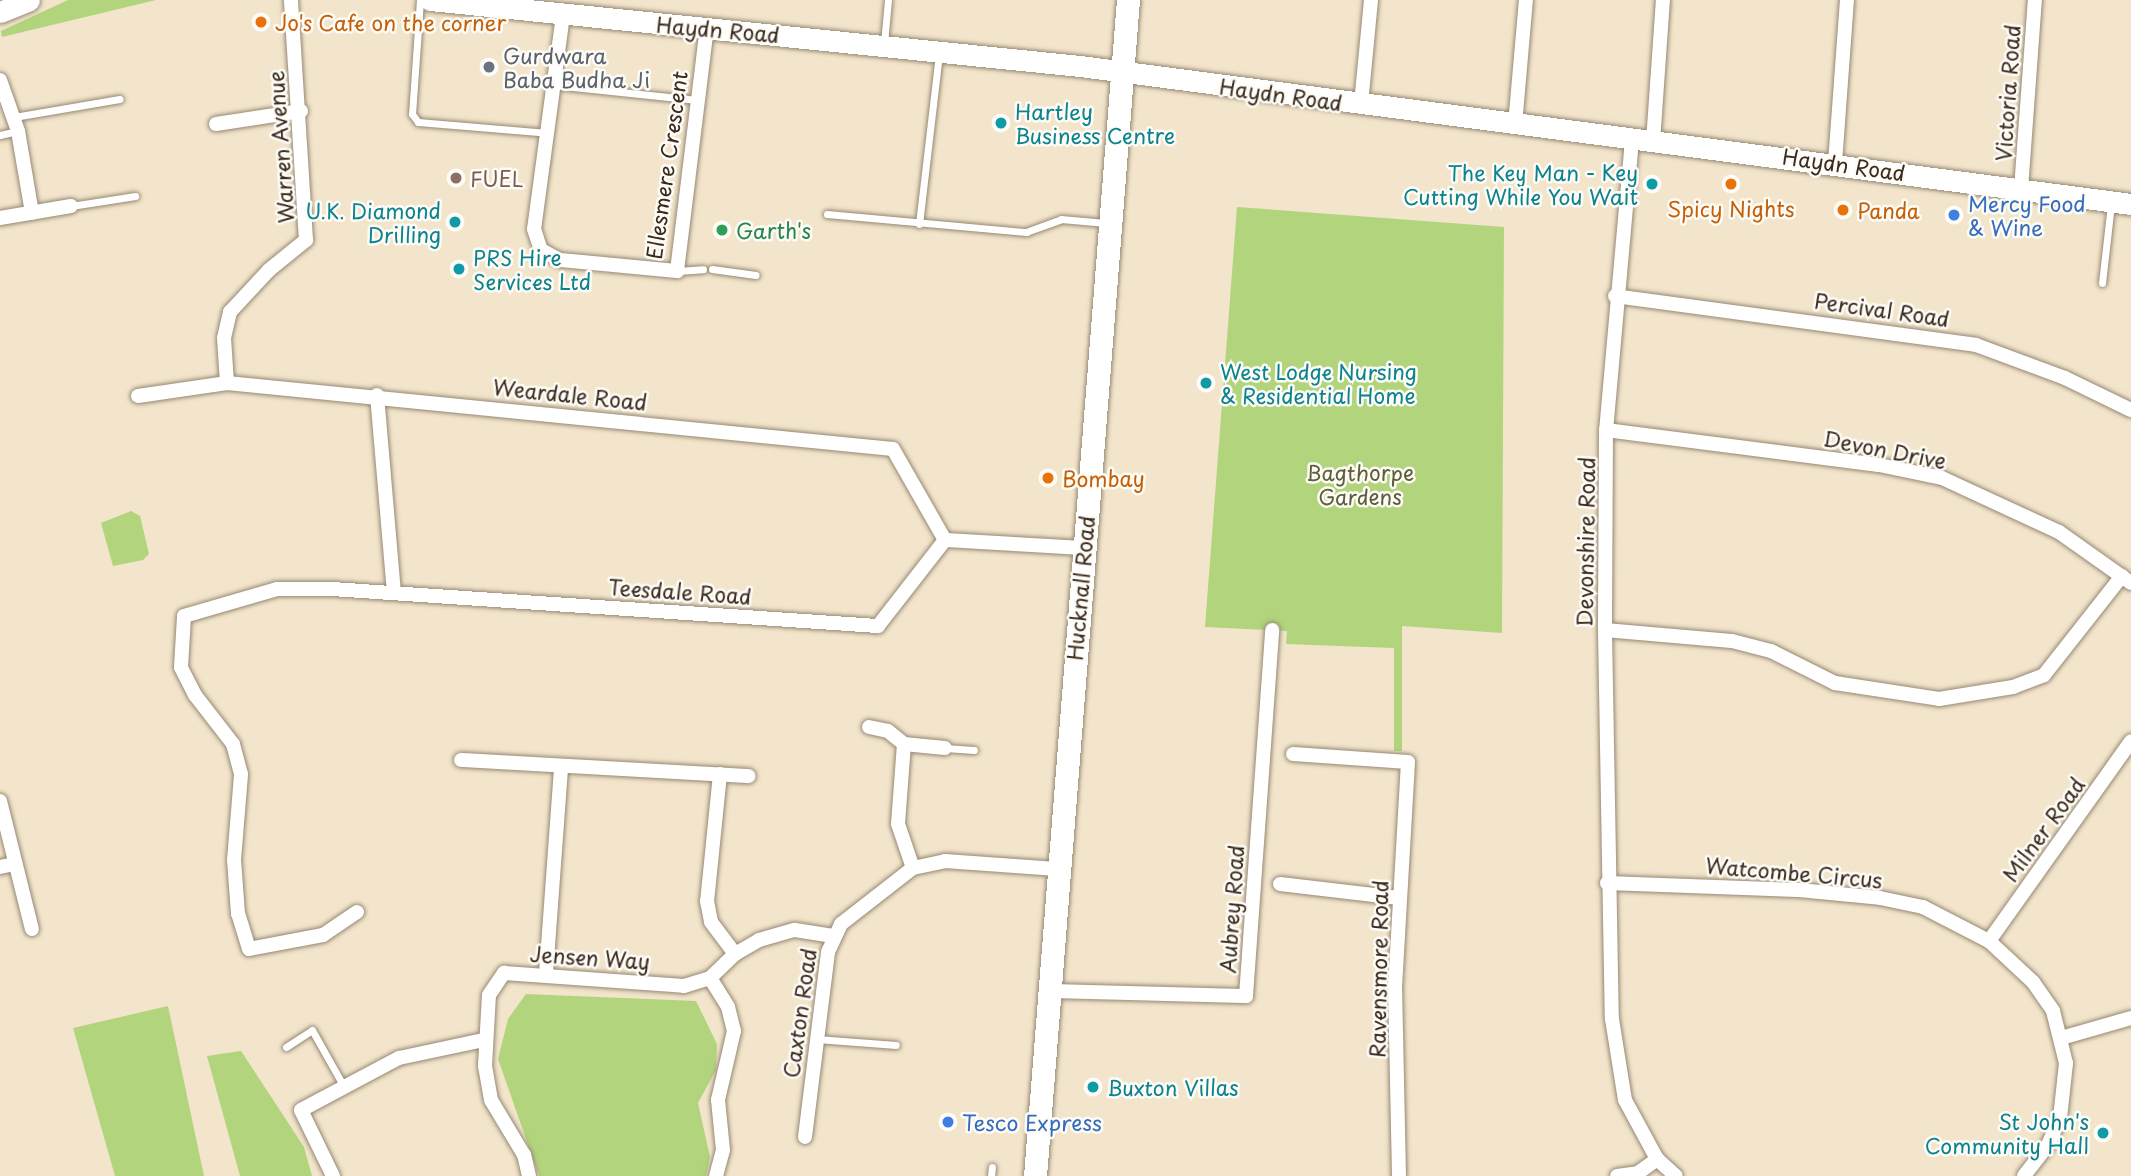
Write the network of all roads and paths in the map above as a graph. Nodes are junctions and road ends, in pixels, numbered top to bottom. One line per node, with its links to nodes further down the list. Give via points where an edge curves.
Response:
1 (29, 0): 12 (street)
2 (291, 0): 23 (street, Warren Avenue)
3 (420, 0): 27 (lane, via 412,114 418,122)
4 (430, 0): 13 (street, Haydn Road)
5 (888, 0): 15 (lane)
6 (1128, 0): 17 (main road, Hucknall Road)
7 (1371, 0): 22 (street)
8 (1526, 0): 26 (street)
9 (1663, 0): 29 (street, Devonshire Road)
10 (1847, 0): 30 (street)
11 (2035, 0): 31 (street, Victoria Road)
12 (0, 12)
13 (563, 15): 14 (street, Haydn Road); 19 (street, Ellesmere Crescent)
14 (707, 29): 15 (street, Haydn Road); 21 (street, Ellesmere Crescent)
15 (884, 48): 16 (street, Haydn Road)
16 (939, 53): 17 (street, Haydn Road); 38 (lane)
17 (1123, 72): 22 (street, Haydn Road); 39 (main road, Hucknall Road)
18 (0, 80): 24 (street)
19 (554, 85): 21 (lane); 27 (street, Ellesmere Crescent)
20 (119, 99): 24 (lane)
21 (697, 100): 40 (street, Ellesmere Crescent)
22 (1361, 104): 26 (street, Haydn Road)
23 (301, 111): 25 (street); 44 (street, Warren Avenue, via 306,240 269,270 230,312 223,338)
24 (16, 124): 28 (lane); 35 (street)
25 (216, 124)
26 (1515, 125): 29 (street, Haydn Road)
27 (548, 133): 40 (street, Ellesmere Crescent, via 534,229 541,250 560,260)
28 (0, 135)
29 (1643, 141): 30 (street, Haydn Road); 43 (street, Devonshire Road)
30 (1835, 163): 31 (street, Haydn Road)
31 (2021, 189): 33 (street, Haydn Road)
32 (135, 196): 34 (lane)
33 (2121, 203): 42 (lane)
34 (71, 206): 35 (street)
35 (32, 213): 37 (street)
36 (827, 214): 38 (lane)
37 (0, 218)
38 (919, 224): 39 (lane, via 1026,232 1061,219)
39 (1109, 224): 50 (main road, Hucknall Road)
40 (677, 271): 41 (lane, via 707,269)
41 (756, 275)
42 (2102, 283)
43 (1615, 296): 47 (street, Percival Road, via 1976,345 2065,377); 48 (street, Devonshire Road)
44 (226, 383): 45 (street, Weardale Road); 46 (street, Weardale Road)
45 (377, 395): 49 (street, Weardale Road, via 893,449); 52 (street)
46 (138, 396)
47 (2131, 410)
48 (1606, 430): 51 (street, Devon Drive, via 1879,465 1942,478 2028,515); 54 (street, Devonshire Road)
49 (945, 540): 50 (street); 52 (street, Teesdale Road, via 877,626)
50 (1084, 548): 68 (main road, Hucknall Road)
51 (2126, 580): 54 (street, via 2045,676 2012,687 1938,699 1835,684 1771,652 1732,641)
52 (394, 592): 72 (street, Teesdale Road, via 276,589 184,616 181,667 195,695 233,744 241,774 234,860 238,915 249,949 323,936)
53 (1272, 630): 79 (street, Aubrey Road, via 1246,996)
54 (1605, 630): 69 (street, Devonshire Road)
55 (869, 727): 57 (street, via 888,731)
56 (2131, 741): 75 (street, Milner Road)
57 (904, 744): 58 (street); 67 (street, via 898,824)
58 (945, 748): 59 (lane)
59 (974, 750)
60 (1293, 754): 71 (street, Ravensmore Road, via 1408,762)
61 (461, 760): 62 (street)
62 (561, 767): 63 (street); 77 (street)
63 (720, 774): 64 (street); 76 (street, via 707,901 711,922)
64 (748, 776)
65 (0, 801): 66 (street)
66 (7, 866): 73 (street)
67 (913, 868): 68 (street, Caxton Road, via 945,861); 74 (street, Caxton Road, via 873,895)
68 (1057, 869): 79 (main road, Hucknall Road)
69 (1608, 883): 75 (street, Watcombe Circus, via 1799,890 1880,898 1923,907); 88 (street, Devonshire Road, via 1617,1069 1625,1100)
70 (1280, 884): 71 (street)
71 (1399, 898): 95 (street, Ravensmore Road, via 1395,985)
72 (357, 912)
73 (32, 929)
74 (832, 936): 76 (street, via 795,930 759,940); 82 (street, Caxton Road)
75 (1989, 941): 81 (street, Watcombe Circus, via 2034,982 2053,1011)
76 (735, 954): 78 (street)
77 (546, 973): 78 (street, Jensen Way, via 684,986); 83 (street, Jensen Way, via 504,973 495,981)
78 (710, 978): 92 (street, via 728,1007 734,1031 718,1100 723,1150)
79 (1049, 991): 94 (main road, Hucknall Road)
80 (2131, 1018): 81 (street)
81 (2061, 1038): 98 (street, Watcombe Circus, via 2066,1063 2060,1118 2048,1145)
82 (817, 1039): 84 (lane); 87 (street, Caxton Road)
83 (484, 1040): 86 (street, via 399,1058); 91 (street, Jensen Way, via 491,1100 524,1155)
84 (896, 1045)
85 (286, 1047): 86 (lane, via 312,1030)
86 (343, 1086): 90 (street, via 301,1111)
87 (805, 1137)
88 (1657, 1159): 96 (street, via 1638,1174); 97 (street)
89 (992, 1167): 93 (lane)
90 (333, 1176)
91 (528, 1176)
92 (716, 1176)
93 (991, 1176)
94 (1035, 1176)
95 (1399, 1176)
96 (1617, 1176)
97 (1676, 1176)
98 (2024, 1176)

